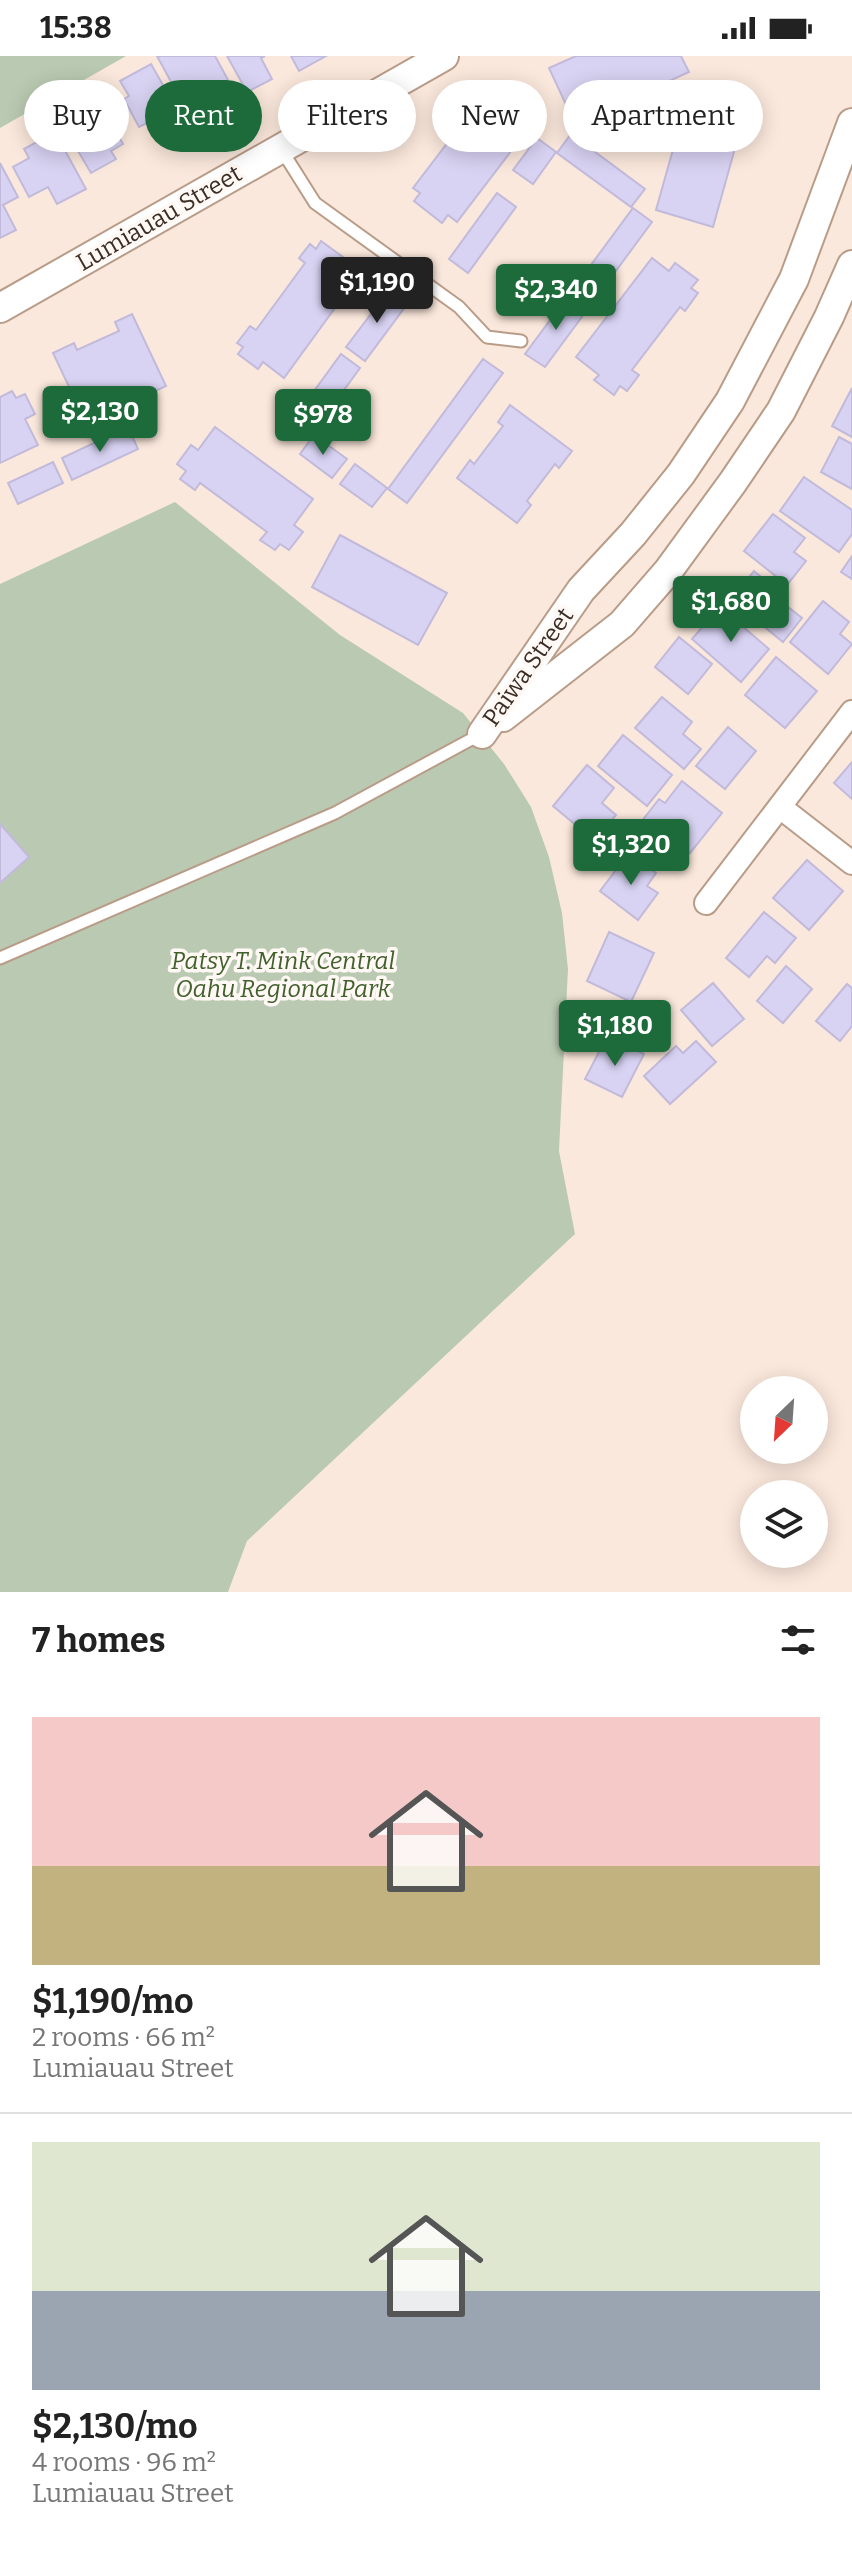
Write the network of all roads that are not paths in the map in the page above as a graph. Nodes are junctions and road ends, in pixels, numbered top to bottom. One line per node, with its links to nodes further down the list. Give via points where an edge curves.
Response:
1 (444, 56): 2 (street, Lumiauau Street)
2 (402, 80)
3 (852, 123): 10 (street, Paiwa Street, via 794,279 730,401 681,474 581,590)
4 (278, 150): 7 (street, Lumiauau Street)
5 (282, 152): 8 (lane, via 315,203 459,307 487,337)
6 (852, 265): 10 (street, Paiwa Street, via 781,411 668,571 622,624)
7 (0, 308)
8 (521, 341)
9 (852, 712): 11 (street)
10 (482, 734): 14 (lane, via 335,813)
11 (780, 807): 12 (street); 13 (street)
12 (852, 863)
13 (706, 903)
14 (0, 958)

